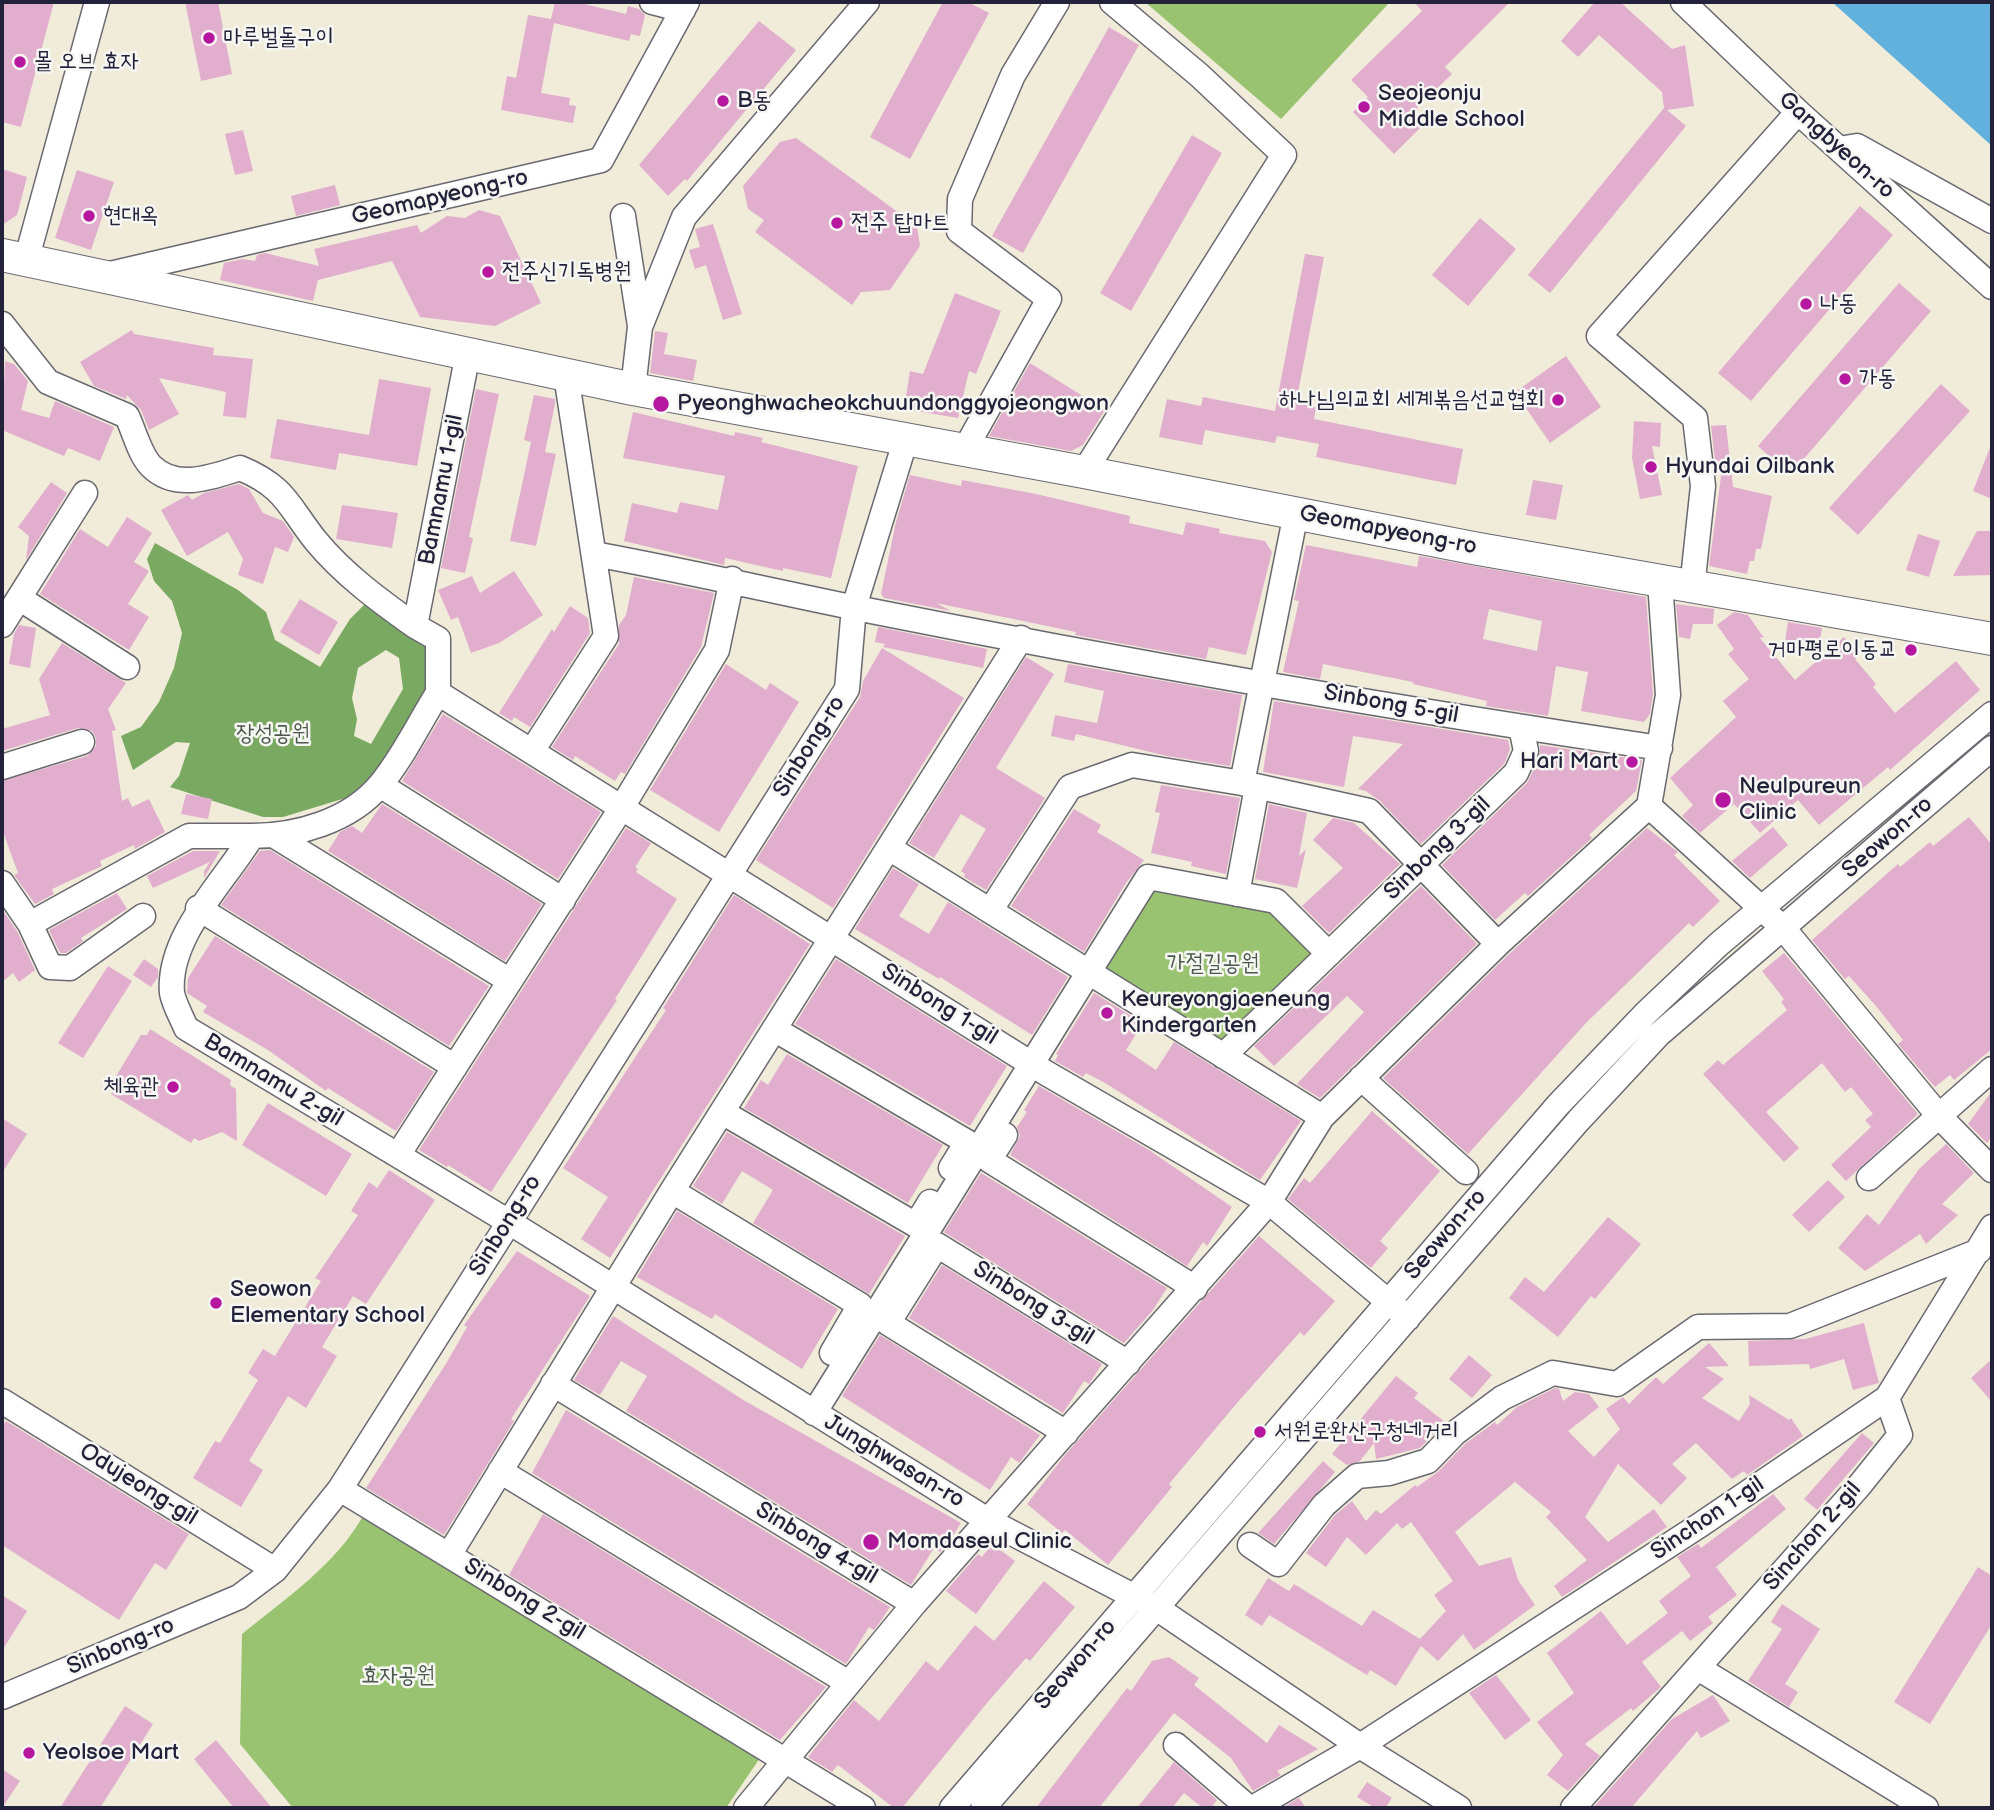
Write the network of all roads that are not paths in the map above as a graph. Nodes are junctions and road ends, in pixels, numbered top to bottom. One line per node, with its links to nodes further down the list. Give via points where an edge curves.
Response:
1 (97, 2): 12 (street)
2 (652, 2): 7 (street)
3 (867, 2): 16 (street, via 684,217)
4 (1057, 2): 21 (street, via 1013,75 960,199 959,231 1049,299)
5 (1112, 2): 22 (street, via 1284,155)
6 (1683, 2): 8 (street, Gangbyeon-ro)
7 (685, 6): 13 (street, Geomapyeong-ro, via 601,160)
8 (1798, 112): 9 (street, Gangbyeon-ro); 28 (street, via 1599,336 1695,418 1703,486)
9 (1839, 149): 11 (street, via 1857,146); 14 (street, Gangbyeon-ro)
10 (623, 216): 16 (street)
11 (1992, 221)
12 (14, 258): 13 (main road, Geomapyeong-ro)
13 (103, 275): 17 (main road, Geomapyeong-ro)
14 (1992, 287)
15 (2, 324): 32 (street, via 48,382 127,416 150,466 169,477 201,481 240,468 262,477 288,498 317,541 369,594)
16 (640, 327): 19 (street)
17 (468, 353): 18 (main road, Geomapyeong-ro); 32 (street, Bamnamu 1-gil)
18 (566, 375): 19 (main road, Geomapyeong-ro); 25 (street)
19 (633, 389): 20 (main road, Geomapyeong-ro)
20 (905, 442): 21 (main road, Geomapyeong-ro); 30 (street, Sinbong-ro)
21 (964, 451): 22 (main road, Geomapyeong-ro)
22 (1084, 472): 24 (main road, Geomapyeong-ro)
23 (85, 493): 29 (street)
24 (1296, 513): 27 (main road, Geomapyeong-ro); 36 (street)
25 (594, 554): 26 (street); 43 (street, via 606,636)
26 (732, 579): 30 (street); 48 (street, via 717,650)
27 (1660, 582): 28 (main road, Geomapyeong-ro); 41 (street, via 1668,695)
28 (1692, 588): 34 (main road, Geomapyeong-ro)
29 (19, 598): 31 (street); 35 (street)
30 (854, 607): 33 (street); 52 (street, Sinbong-ro, via 847,690)
31 (2, 625)
32 (415, 626): 37 (street, via 438,639)
33 (1021, 638): 36 (street, Sinbong 5-gil); 50 (street)
34 (1992, 639)
35 (127, 667)
36 (1262, 682): 39 (street, Sinbong 5-gil); 46 (street)
37 (438, 693): 43 (street); 45 (street)
38 (1992, 714): 57 (street, Seowon-ro)
39 (1521, 727): 41 (street); 51 (street, Sinbong 3-gil, via 1526,751 1516,773)
40 (82, 742): 44 (street)
41 (1660, 748): 47 (street)
42 (1992, 748): 61 (street, Seowon-ro)
43 (531, 751): 48 (street)
44 (2, 766)
45 (380, 785): 49 (street, via 349,814); 55 (street)
46 (1250, 785): 51 (street, via 1369,811); 54 (street); 58 (street, via 1132,765 1070,787)
47 (1649, 806): 57 (street); 63 (street)
48 (622, 807): 52 (street); 55 (street)
49 (263, 836): 56 (street, Bamnamu 2-gil); 60 (street, via 189,836); 66 (street)
50 (889, 848): 58 (street); 62 (street)
51 (1423, 863): 63 (street); 64 (street, Sinbong 3-gil)
52 (731, 873): 62 (street, Sinbong 1-gil); 82 (street, Sinbong-ro)
53 (2, 883): 60 (street)
54 (1237, 894): 64 (street, via 1276,901); 65 (street, via 1148,877)
55 (563, 900): 66 (street)
56 (198, 908): 69 (street); 76 (street, Bamnamu 2-gil, via 177,960 172,993 186,1028)
57 (1762, 908): 61 (street); 87 (street, Seowon-ro, via 1646,1013 1558,1105)
58 (990, 911): 65 (street)
59 (143, 916): 60 (street, via 70,968 50,967)
60 (30, 923)
61 (1783, 928): 74 (street); 88 (street, Seowon-ro, via 1658,1035)
62 (832, 938): 67 (street); 71 (street, Sinbong 1-gil)
63 (1498, 944): 72 (street)
64 (1329, 954): 68 (street, Sinbong 3-gil)
65 (1089, 973): 68 (street); 93 (street)
66 (510, 981): 69 (street)
67 (774, 1029): 73 (street); 73 (street, via 967,1142 916,1225)
68 (1223, 1056): 75 (street)
69 (455, 1067): 76 (street)
70 (1992, 1069): 74 (street)
71 (1045, 1073): 81 (street); 85 (street, via 989,1160)
72 (1361, 1078): 75 (street); 78 (street)
73 (722, 1112): 80 (street)
74 (1939, 1116): 77 (street); 79 (street)
75 (1322, 1117): 81 (street)
76 (398, 1156): 82 (street, Bamnamu 2-gil)
77 (1992, 1170)
78 (1466, 1172)
79 (1869, 1178)
80 (672, 1191): 86 (street); 93 (street, via 860,1305)
81 (1269, 1202): 85 (street); 87 (street)
82 (509, 1222): 86 (street, Junghwasan-ro); 96 (street, Sinbong-ro)
83 (1992, 1227): 84 (street, Sinchon 1-gil)
84 (1982, 1260): 91 (street, Sinchon 1-gil); 98 (street, via 1790,1326 1698,1327 1617,1384 1553,1373 1502,1398 1427,1461 1389,1473 1357,1476 1324,1505 1278,1564)
85 (1195, 1288): 89 (street)
86 (613, 1289): 90 (street, Sinbong 2-gil); 93 (street, Junghwasan-ro)
87 (1389, 1302): 88 (street); 101 (street, Seowon-ro)
88 (1408, 1318): 103 (street, Seowon-ro)
89 (1129, 1363): 94 (street); 94 (street, Sinbong 3-gil, via 937,1245 888,1323)
90 (553, 1384): 95 (street, Sinbong 2-gil); 102 (street, Sinbong 4-gil)
91 (1887, 1398): 104 (street, Sinchon 2-gil, via 1900,1435); 108 (street, Sinchon 1-gil)
92 (2, 1401): 100 (street, Odujeong-gil)
93 (808, 1409): 97 (street, Junghwasan-ro)
94 (1066, 1433): 97 (street)
95 (500, 1471): 99 (street, Sinbong 2-gil); 105 (street)
96 (340, 1489): 99 (street); 100 (street, Sinbong-ro)
97 (989, 1521): 101 (street, Junghwasan-ro); 102 (street)
98 (1250, 1545)
99 (449, 1555): 109 (street, Sinbong 2-gil)
100 (275, 1570): 106 (street, Sinbong-ro, via 239,1597)
101 (1135, 1597): 103 (street, Junghwasan-ro); 112 (street, Seowon-ro)
102 (914, 1604): 105 (street)
103 (1158, 1609): 108 (street, Junghwasan-ro); 113 (street, Seowon-ro)
104 (1698, 1668): 116 (street, Sinchon 2-gil); 117 (street)
105 (847, 1682): 109 (street)
106 (2, 1697)
107 (1176, 1745): 114 (street)
108 (1360, 1746): 114 (street, Sinchon 1-gil); 115 (street, Junghwasan-ro)
109 (785, 1758): 110 (street); 111 (street)
110 (746, 1808)
111 (863, 1808)
112 (952, 1808)
113 (983, 1808)
114 (1251, 1808)
115 (1459, 1808)
116 (1573, 1808)
117 (1926, 1808)

